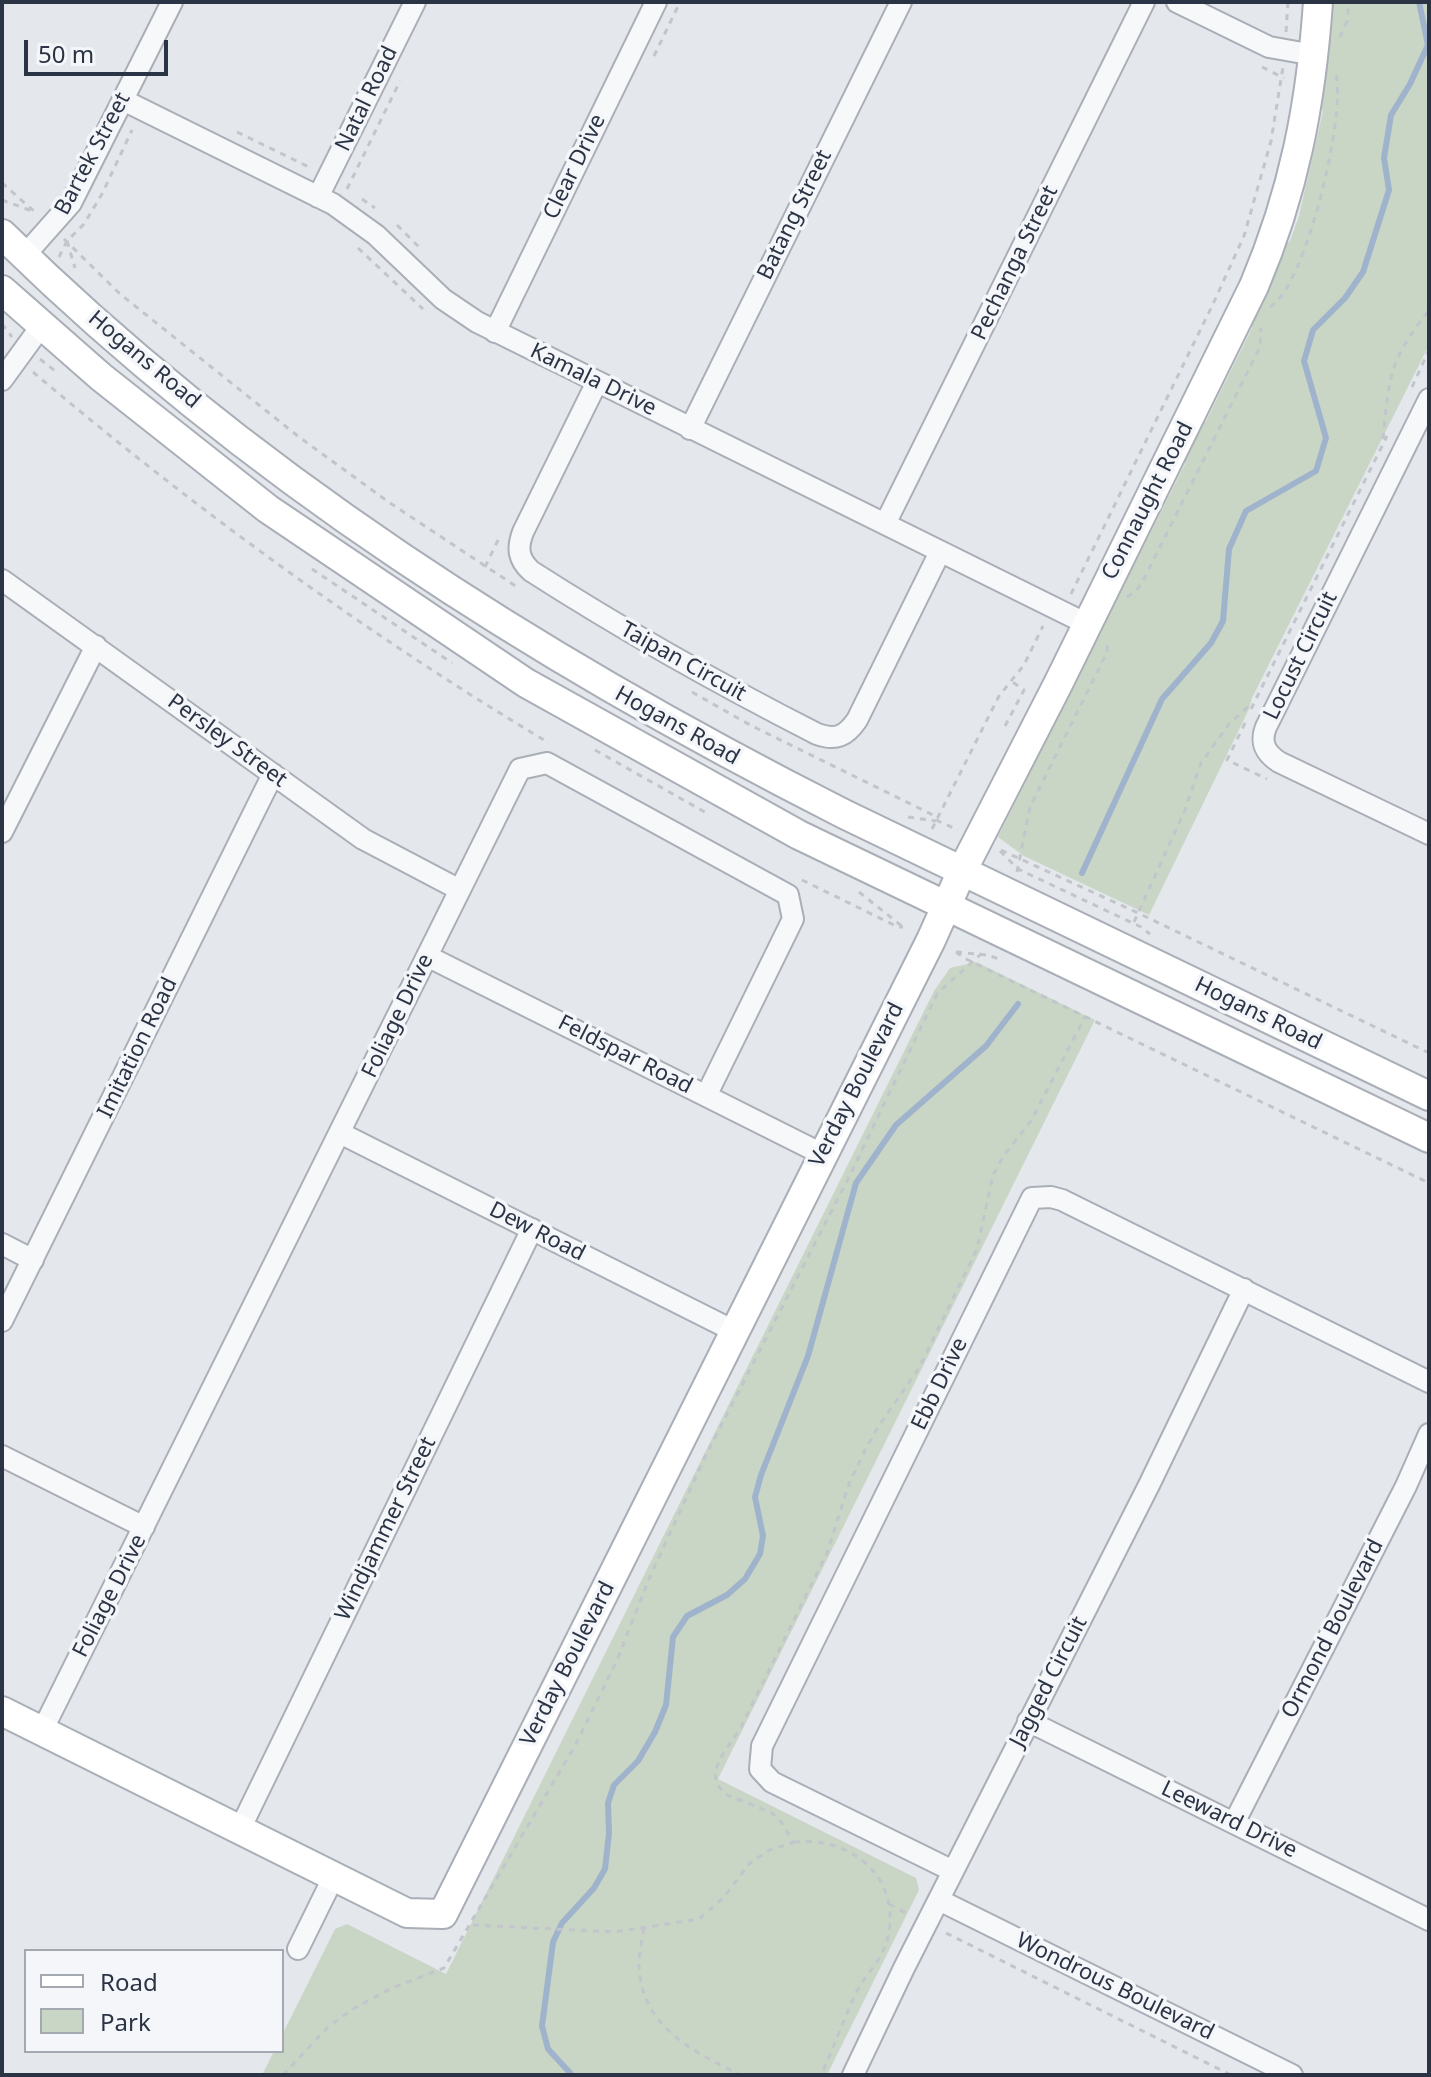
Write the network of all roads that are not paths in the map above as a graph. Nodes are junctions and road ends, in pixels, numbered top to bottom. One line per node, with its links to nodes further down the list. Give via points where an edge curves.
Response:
1 (172, 2): 9 (street, Bartek Street)
2 (415, 2): 10 (street, Natal Road, via 328,178)
3 (656, 2): 15 (street, Clear Drive)
4 (901, 2): 19 (street, Batang Street)
5 (1144, 2): 20 (street, Pechanga Street)
6 (1177, 2): 8 (street, via 1259,43)
7 (1318, 2): 8 (street, Connaught Road)
8 (1314, 55): 23 (street, Connaught Road, via 1297,162 1266,256)
9 (123, 100): 10 (street, Kamala Drive); 12 (street, Bartek Street, via 71,203)
10 (309, 192): 15 (street, Kamala Drive, via 376,235 443,299)
11 (2, 234): 12 (street, Hogans Road)
12 (24, 256): 28 (street, Hogans Road, via 212,417 433,578 679,727)
13 (2, 290): 14 (street, Hogans Road)
14 (42, 325): 16 (street); 30 (street, Hogans Road, via 268,509 526,683 799,835)
15 (495, 332): 17 (street, Kamala Drive)
16 (2, 380)
17 (597, 382): 19 (street, Kamala Drive); 21 (street, Taipan Circuit, via 523,532 518,547 522,561 610,620 817,734 840,737 857,720)
18 (1429, 399): 27 (street, Locust Circuit, via 1263,739 1279,762)
19 (690, 429): 20 (street, Kamala Drive)
20 (885, 524): 21 (street, Kamala Drive)
21 (940, 552): 23 (street, Kamala Drive)
22 (2, 580): 24 (street, Persley Street)
23 (1097, 619): 28 (street, Connaught Road)
24 (96, 646): 25 (street, Persley Street); 26 (street)
25 (273, 774): 29 (street, Persley Street, via 363,839); 40 (street, Imitation Road)
26 (2, 832)
27 (1429, 834)
28 (962, 871): 30 (street, Connaught Road); 34 (street, Hogans Road)
29 (460, 890): 31 (street, Foliage Drive); 33 (street, Foliage Drive, via 520,769 547,763 788,895 793,919)
30 (946, 905): 32 (street, Connaught Road); 36 (street, Hogans Road)
31 (427, 956): 33 (street, Feldspar Road); 35 (street, Foliage Drive)
32 (911, 977): 37 (street, Verday Boulevard)
33 (706, 1096): 37 (street, Feldspar Road)
34 (1429, 1096)
35 (340, 1133): 38 (street, Dew Road); 47 (street, Foliage Drive)
36 (1429, 1138)
37 (822, 1154): 43 (street, Verday Boulevard)
38 (532, 1229): 43 (street, Dew Road); 52 (street, Windjammer Street)
39 (2, 1244): 40 (street)
40 (33, 1260): 42 (street, Imitation Road)
41 (1244, 1289): 44 (street, Ebb Drive); 49 (street, Jagged Circuit); 53 (street, Ebb Drive, via 1062,1200 1032,1198 762,1746 760,1769 772,1782)
42 (2, 1321)
43 (734, 1331): 54 (street, Verday Boulevard, via 443,1914 407,1913)
44 (1429, 1382)
45 (1429, 1434): 51 (street, Ormond Boulevard)
46 (2, 1456): 47 (street)
47 (144, 1527): 50 (street, Foliage Drive)
48 (2, 1711): 50 (street, Verday Boulevard)
49 (1028, 1721): 51 (street, Leeward Drive); 53 (street, Jagged Circuit)
50 (42, 1731): 52 (street, Verday Boulevard)
51 (1234, 1823): 56 (street, Leeward Drive)
52 (240, 1829): 54 (street, Verday Boulevard)
53 (953, 1871): 55 (street, Jagged Circuit)
54 (334, 1876): 57 (street)
55 (939, 1900): 58 (street, Jagged Circuit); 59 (street, Wondrous Boulevard)
56 (1429, 1920)
57 (298, 1949)
58 (853, 2075)
59 (1292, 2075)

